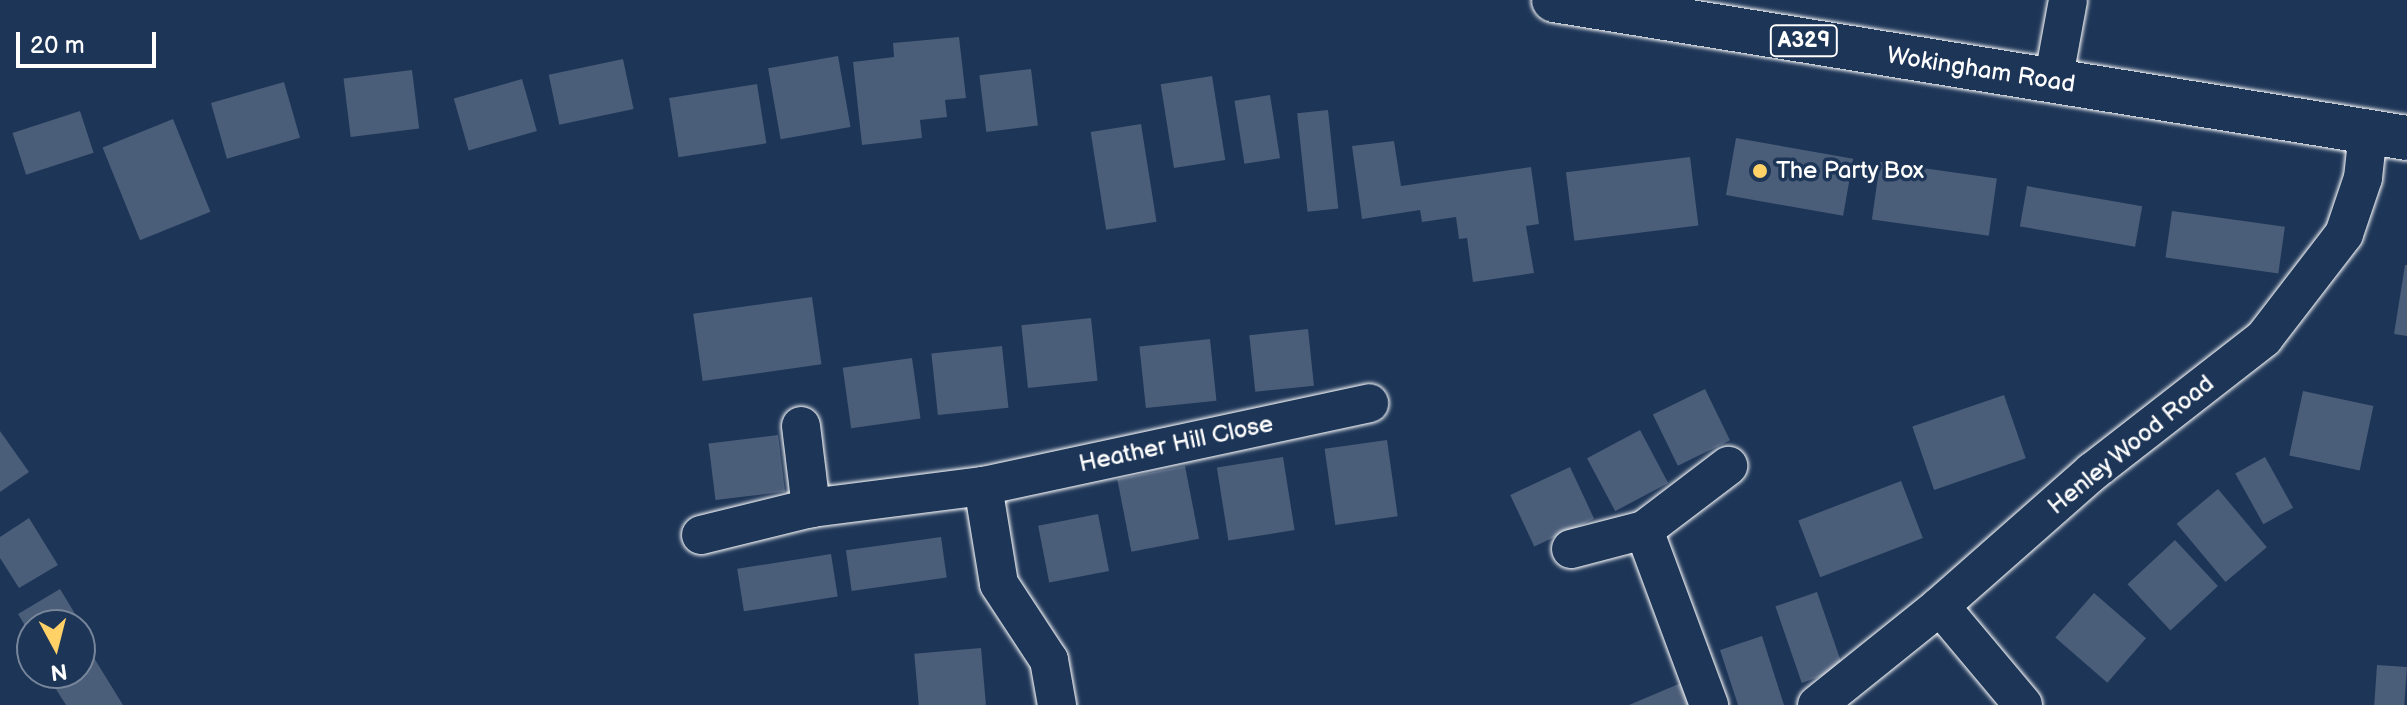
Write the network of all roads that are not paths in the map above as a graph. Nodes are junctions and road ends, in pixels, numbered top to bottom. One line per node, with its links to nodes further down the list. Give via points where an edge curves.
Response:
1 (1554, 0): 3 (main road, Wokingham Road / A329)
2 (2068, 0): 3 (street)
3 (2053, 82): 4 (main road, Wokingham Road / A329)
4 (2388, 135): 13 (street, Henley Wood Road, via 2363,178 2344,234 2264,338 2092,472)
5 (1369, 403): 8 (street, Heather Hill Close)
6 (801, 426): 9 (street)
7 (1728, 466): 10 (street)
8 (983, 486): 9 (street, Heather Hill Close); 14 (street, via 999,584 1049,660)
9 (811, 508): 11 (street, Heather Hill Close)
10 (1644, 530): 12 (street); 15 (street)
11 (701, 535)
12 (1571, 549)
13 (1940, 606): 16 (street, Henley Wood Road); 17 (street)
14 (1057, 705)
15 (1709, 705)
16 (1817, 705)
17 (2023, 705)

